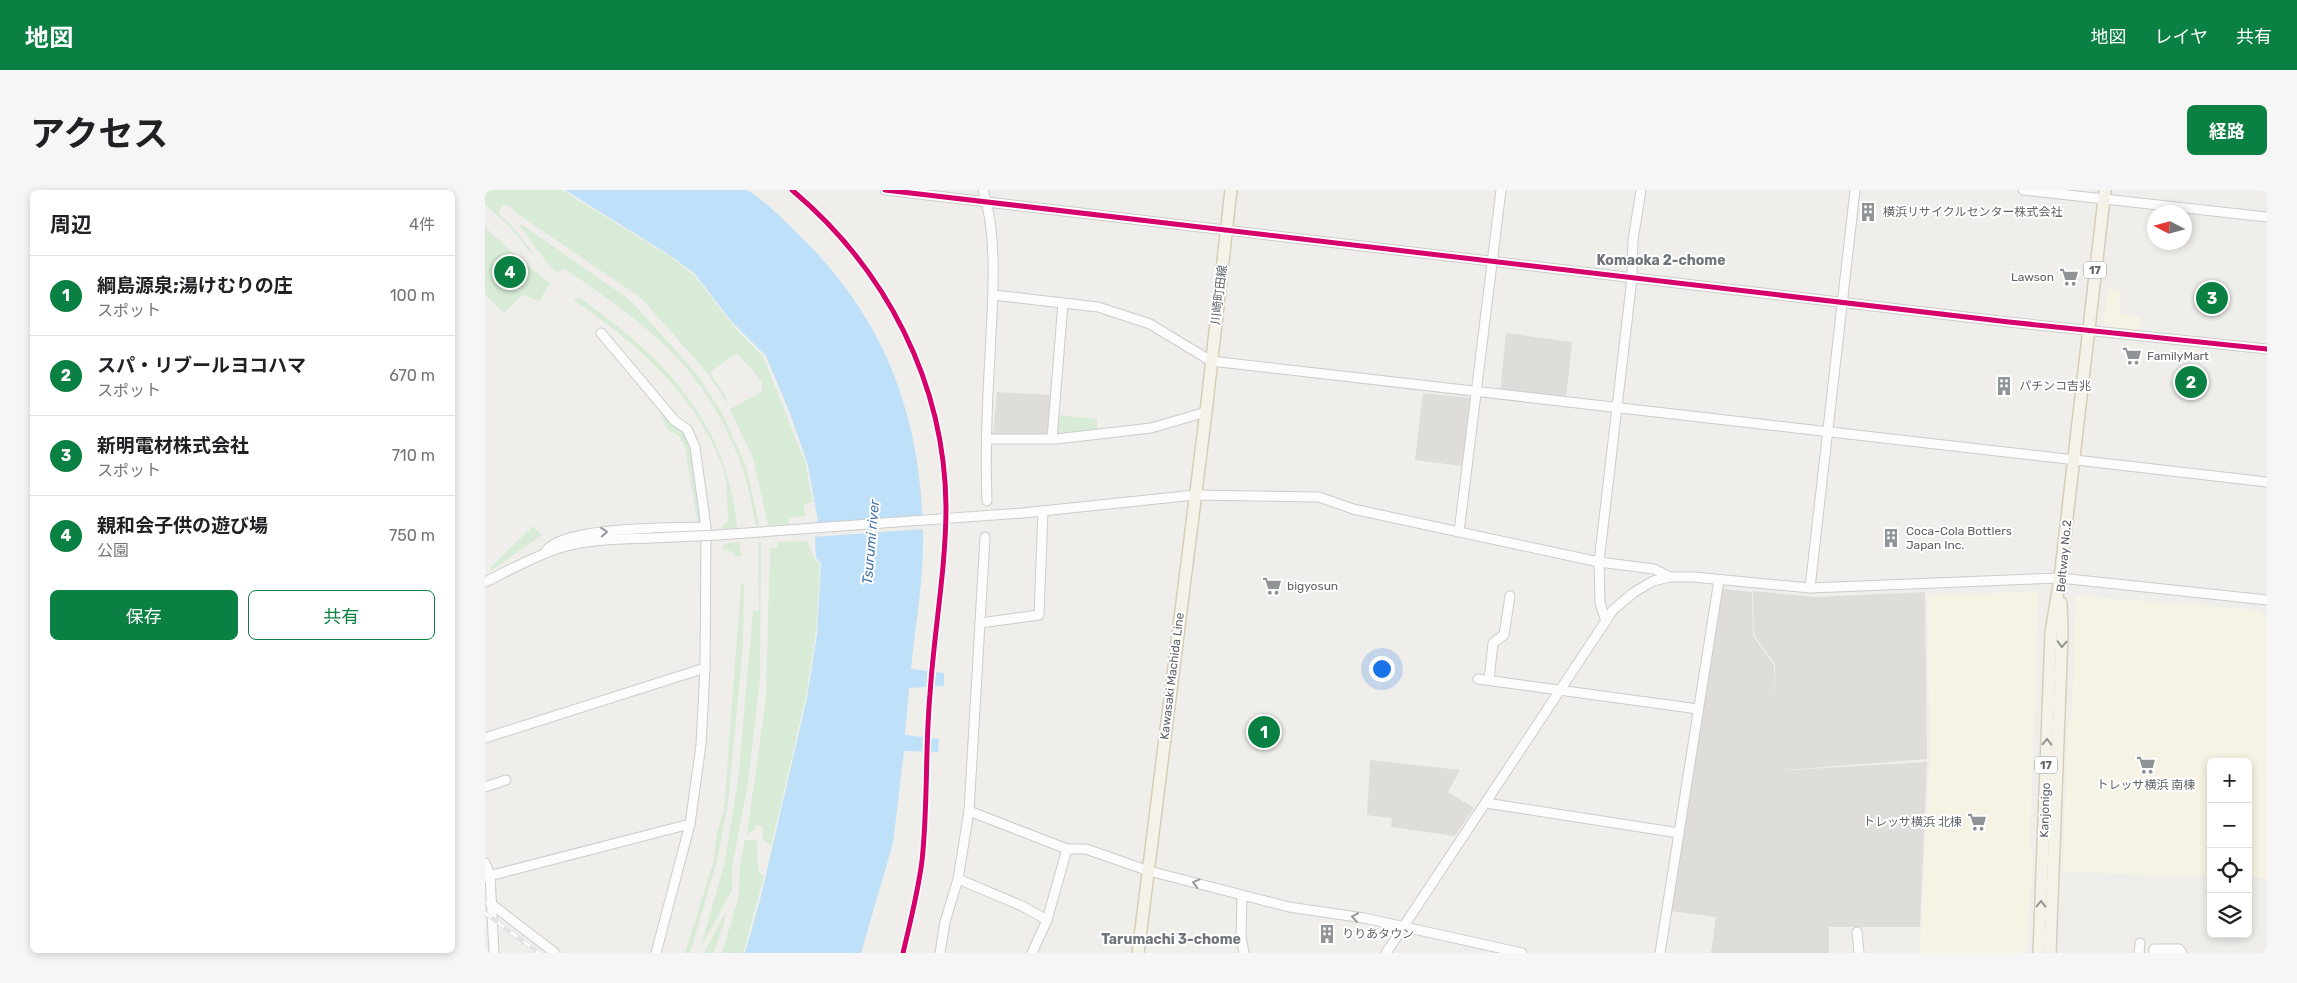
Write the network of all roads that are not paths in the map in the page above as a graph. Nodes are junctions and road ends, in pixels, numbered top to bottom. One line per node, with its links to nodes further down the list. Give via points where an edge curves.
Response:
1 (885, 190): 9 (street)
2 (983, 190): 9 (street)
3 (1231, 190): 11 (main road, 川崎町田線)
4 (1501, 190): 12 (street)
5 (1641, 190): 13 (street, via 1633,240)
6 (1855, 190): 15 (street)
7 (2023, 190): 8 (street)
8 (2104, 195): 10 (street); 17 (main road, Beltway No.2 / 17)
9 (987, 202): 11 (street); 14 (street)
10 (2267, 217)
11 (1226, 230): 12 (street); 20 (main road, 川崎町田線)
12 (1491, 261): 13 (street); 21 (street)
13 (1632, 278): 15 (street); 22 (street)
14 (993, 295): 16 (street); 25 (street)
15 (1843, 302): 17 (street); 24 (street)
16 (1063, 303): 20 (street, via 1098,307 1150,324); 26 (street)
17 (2088, 330): 19 (street); 27 (main road, Beltway No.2 / 17)
18 (601, 332): 32 (street, via 675,421 687,429 698,462)
19 (2267, 350)
20 (1211, 361): 21 (street); 23 (main road, 川崎町田線)
21 (1475, 392): 22 (street); 33 (street)
22 (1617, 409): 24 (street); 36 (street)
23 (1206, 412): 26 (street, via 1151,428); 29 (main road, Kawasaki Machida Line)
24 (1829, 433): 27 (street); 41 (street)
25 (987, 439): 26 (street); 30 (street)
26 (1052, 439)
27 (2074, 461): 28 (street); 38 (main road, Beltway No.2 / 17)
28 (2267, 482)
29 (1195, 495): 31 (street); 33 (street, via 1319,497 1353,509); 60 (main road, Kawasaki Machida Line)
30 (987, 500)
31 (1043, 511): 35 (street, bridge, via 585,542); 45 (street, via 1039,615)
32 (706, 527): 35 (street, one-way to 32, via 549,546 590,533); 46 (street)
33 (1459, 532): 36 (street)
34 (985, 537): 45 (street)
35 (544, 554): 40 (street)
36 (1599, 562): 37 (street, via 1654,569); 44 (street, via 1600,603)
37 (1670, 577): 39 (street); 44 (street, via 1653,581 1633,592)
38 (2060, 578): 41 (street); 43 (street); 81 (main road, Kanjonigo / 17, one-way to 38, via 2051,635); 82 (main road, Beltway No.2 / 17, one-way to 82, via 2063,633)
39 (1719, 580): 41 (street); 50 (street)
40 (485, 582)
41 (1810, 588)
42 (1510, 596): 48 (street, via 1504,635 1493,643)
43 (2267, 600)
44 (1606, 621): 49 (street)
45 (980, 623): 55 (street)
46 (705, 668): 51 (street); 56 (street, via 701,745)
47 (1478, 679): 48 (street)
48 (1489, 680): 49 (street)
49 (1561, 690): 50 (street); 54 (street)
50 (1699, 709): 57 (street)
51 (485, 738)
52 (506, 780): 53 (street)
53 (485, 787)
54 (1486, 803): 57 (street); 66 (street)
55 (969, 811): 58 (street); 62 (street)
56 (690, 824): 61 (street); 72 (street)
57 (1679, 833): 79 (street)
58 (1067, 849): 60 (street, via 1086,850); 65 (street)
59 (485, 863): 61 (street)
60 (1149, 871): 63 (street, one-way to 60); 75 (main road, Kawasaki Machida Line)
61 (487, 876): 64 (street)
62 (958, 879): 65 (street); 73 (street)
63 (1242, 895): 66 (street, one-way to 63); 76 (street)
64 (490, 903): 70 (street); 71 (street)
65 (1047, 920): 74 (street)
66 (1402, 928): 69 (street); 77 (street)
67 (1857, 932): 80 (street)
68 (2140, 943): 83 (street)
69 (1486, 949): 78 (street)
70 (494, 953)
71 (555, 953)
72 (656, 953)
73 (940, 953)
74 (1032, 953)
75 (1138, 953)
76 (1244, 953)
77 (1386, 953)
78 (1521, 953)
79 (1661, 953)
80 (1859, 953)
81 (2039, 953)
82 (2050, 953)
83 (2139, 953)
84 (2154, 953): 85 (street, via 2154,949 2179,949)
85 (2182, 953)

